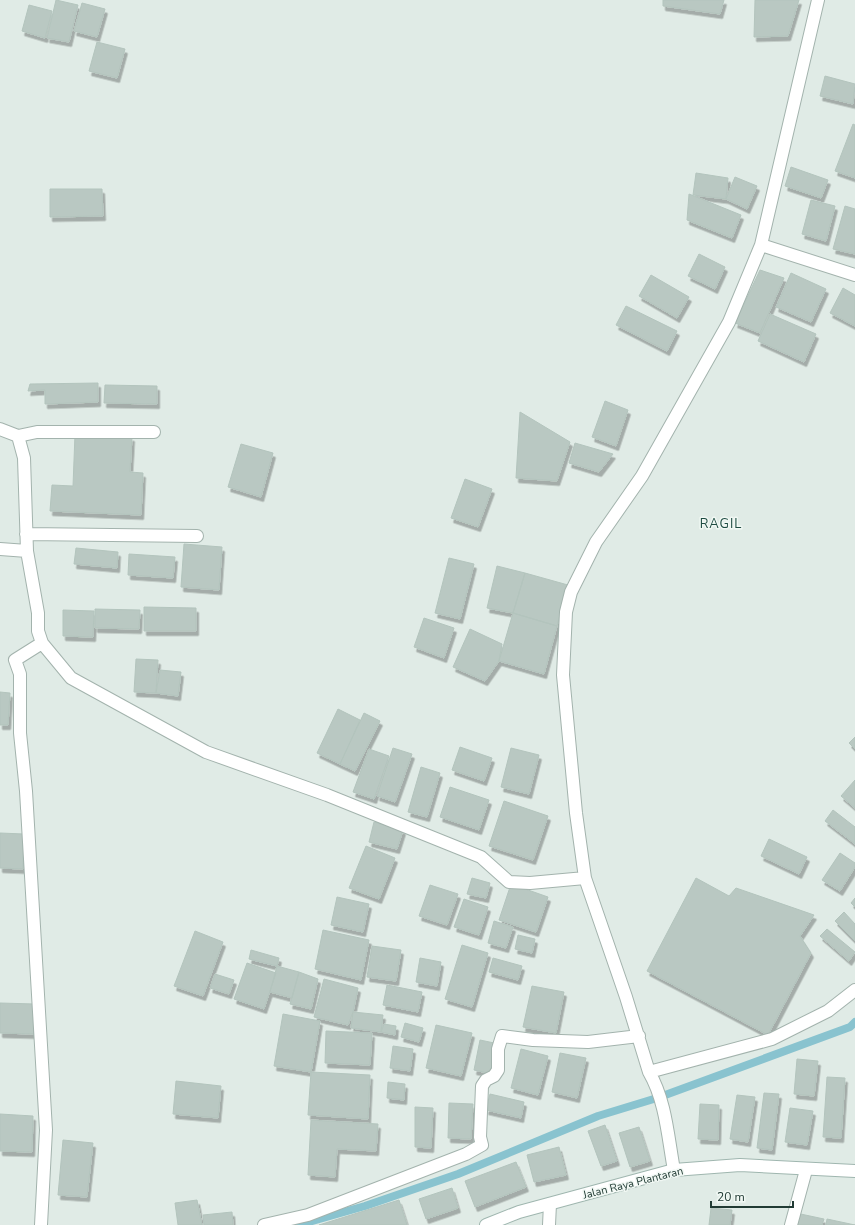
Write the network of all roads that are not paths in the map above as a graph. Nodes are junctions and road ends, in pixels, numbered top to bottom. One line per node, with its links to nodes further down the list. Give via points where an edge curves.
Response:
1 (818, 0): 2 (street)
2 (761, 245): 3 (street); 12 (street, via 729,322 642,476 596,542 571,592 566,612 563,675)
3 (855, 275)
4 (0, 429): 6 (street)
5 (154, 432): 6 (street, via 37,432)
6 (18, 436): 7 (street, via 24,458)
7 (26, 534): 8 (street); 10 (street)
8 (197, 536)
9 (0, 549): 10 (street)
10 (27, 551): 11 (street, via 38,613 38,631)
11 (42, 643): 12 (street, via 71,678 206,752 327,796 481,857 509,882 530,883); 20 (street, via 14,660 20,674 20,733 26,791 46,1130)
12 (585, 878): 14 (street)
13 (855, 990): 15 (street, via 828,1011 772,1039)
14 (639, 1036): 15 (street); 21 (street, via 588,1042 502,1036 498,1048 498,1070 482,1086 482,1145 466,1154 308,1215)
15 (652, 1076): 16 (street, via 662,1106)
16 (674, 1170): 17 (street, Jalan Raya Plantaran, via 740,1165); 19 (street, Jalan Raya Plantaran)
17 (806, 1170): 18 (street, Jalan Raya Plantaran); 24 (street)
18 (855, 1171)
19 (550, 1204): 22 (street, Jalan Raya Plantaran); 23 (street)
20 (41, 1225)
21 (264, 1225)
22 (486, 1225)
23 (549, 1225)
24 (791, 1225)

